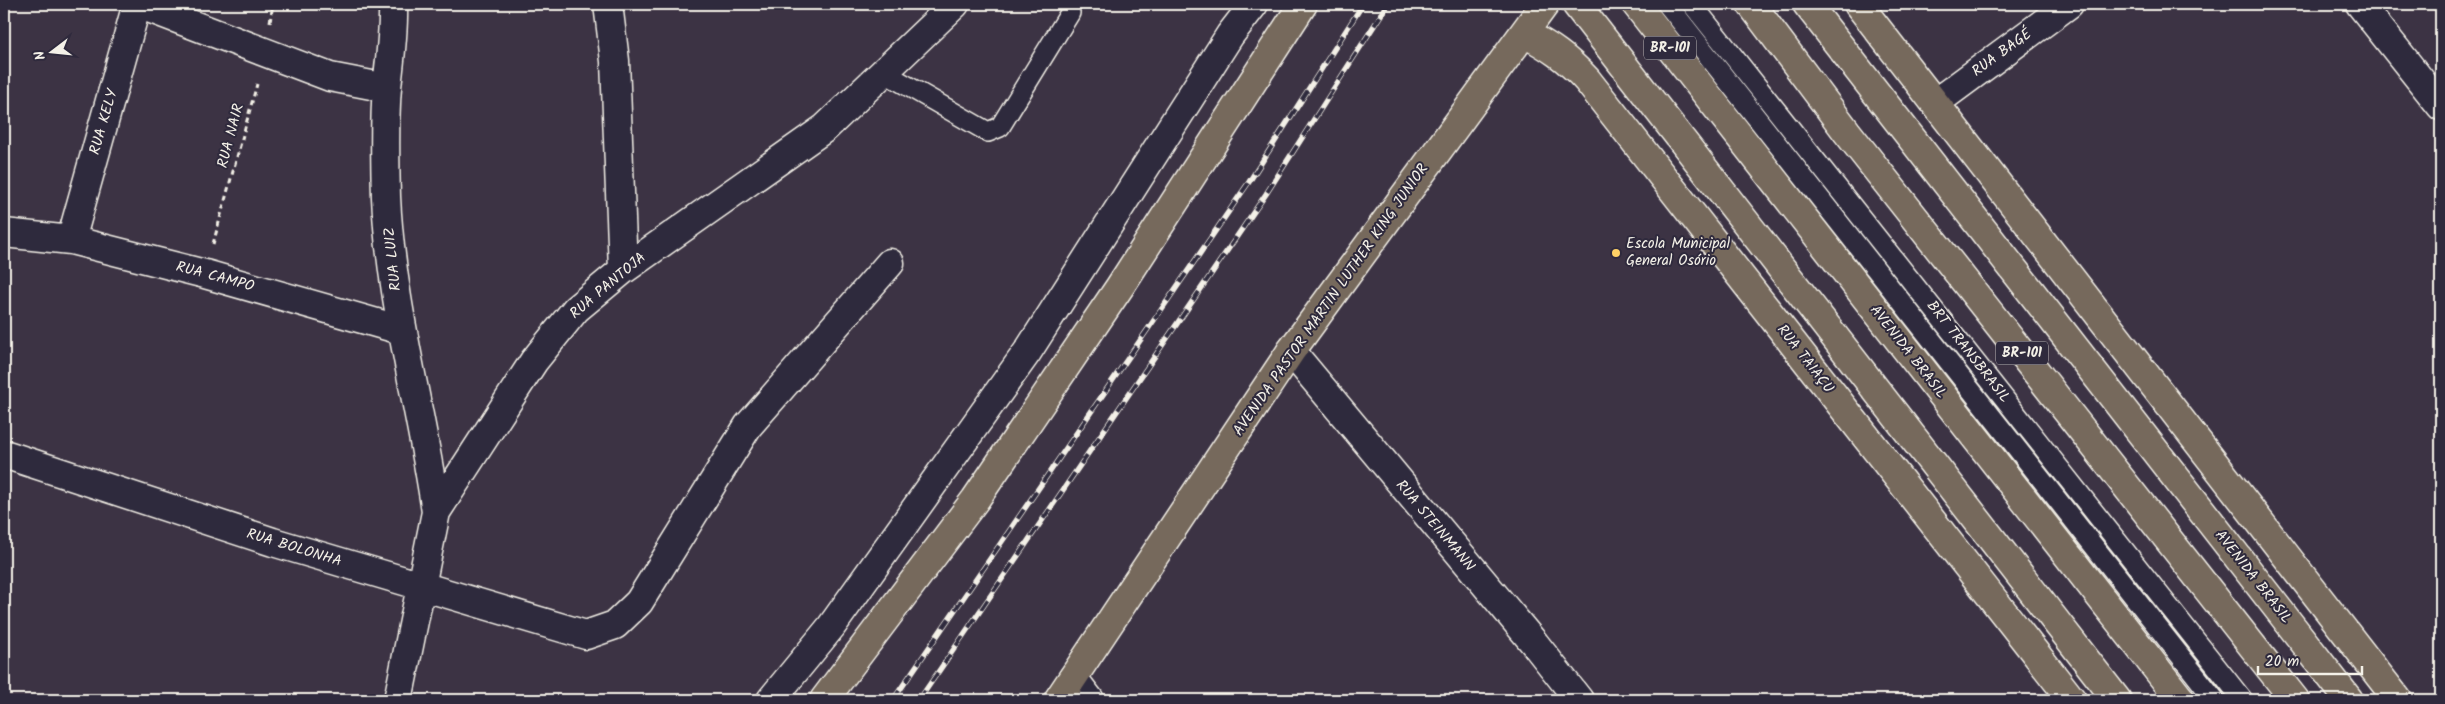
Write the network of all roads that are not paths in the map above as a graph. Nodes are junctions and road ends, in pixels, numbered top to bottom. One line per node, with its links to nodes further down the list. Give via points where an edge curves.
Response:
1 (138, 4): 20 (street, via 330,77); 24 (street, RUA KELY)
2 (394, 4): 20 (street, RUA LUIZ)
3 (608, 4): 26 (street, via 615,61)
4 (955, 4): 19 (street, RUA PANTOJA)
5 (1254, 4): 34 (street, via 1225,43 1028,351 831,627)
6 (1303, 4): 35 (main road, via 1124,280 975,500)
7 (1545, 4): 18 (main road, AVENIDA PASTOR MARTIN LUTHER KING JUNIOR)
8 (1576, 4): 39 (main road)
9 (1636, 4): 40 (main road, AVENIDA BRASIL / BR-101)
10 (1667, 4): 41 (lane, BRT TRANSBRASIL)
11 (1751, 4): 43 (main road, BR-101, via 1847,132)
12 (1807, 4): 44 (main road, AVENIDA BRASIL)
13 (1858, 4): 21 (main road)
14 (2069, 4): 21 (street, RUA BAGÉ)
15 (2360, 4): 22 (street)
16 (1695, 7): 42 (lane, BRT TRANSBRASIL)
17 (1070, 13): 19 (lane, via 1000,127 988,132)
18 (1524, 33): 28 (main road, AVENIDA PASTOR MARTIN LUTHER KING JUNIOR); 38 (main road, RUA TAIAÇU, via 1568,60 1587,80)
19 (885, 72): 26 (street, RUA PANTOJA, via 825,128)
20 (387, 88): 27 (street, RUA LUIZ, via 386,198)
21 (1935, 103): 45 (main road)
22 (2441, 106)
23 (16, 234): 24 (street, RUA CAMPO)
24 (71, 240): 27 (street, RUA CAMPO)
25 (890, 263): 31 (street, RUA BOLONHA, via 748,426 639,602 615,625 586,635)
26 (622, 270): 30 (street, RUA PANTOJA, via 576,308 534,361)
27 (401, 330): 30 (street, RUA LUIZ, via 428,456)
28 (1291, 352): 32 (main road, AVENIDA PASTOR MARTIN LUTHER KING JUNIOR); 37 (street, RUA STEINMANN)
29 (4, 454): 31 (street, RUA BOLONHA)
30 (436, 512): 31 (street, RUA PANTOJA)
31 (422, 588): 33 (street, RUA PANTOJA)
32 (1065, 689): 36 (street)
33 (398, 700)
34 (771, 700)
35 (824, 700)
36 (1090, 700)
37 (1579, 700)
38 (2072, 700)
39 (2117, 700)
40 (2181, 700)
41 (2215, 700)
42 (2243, 700)
43 (2295, 700)
44 (2349, 700)
45 (2398, 700)

